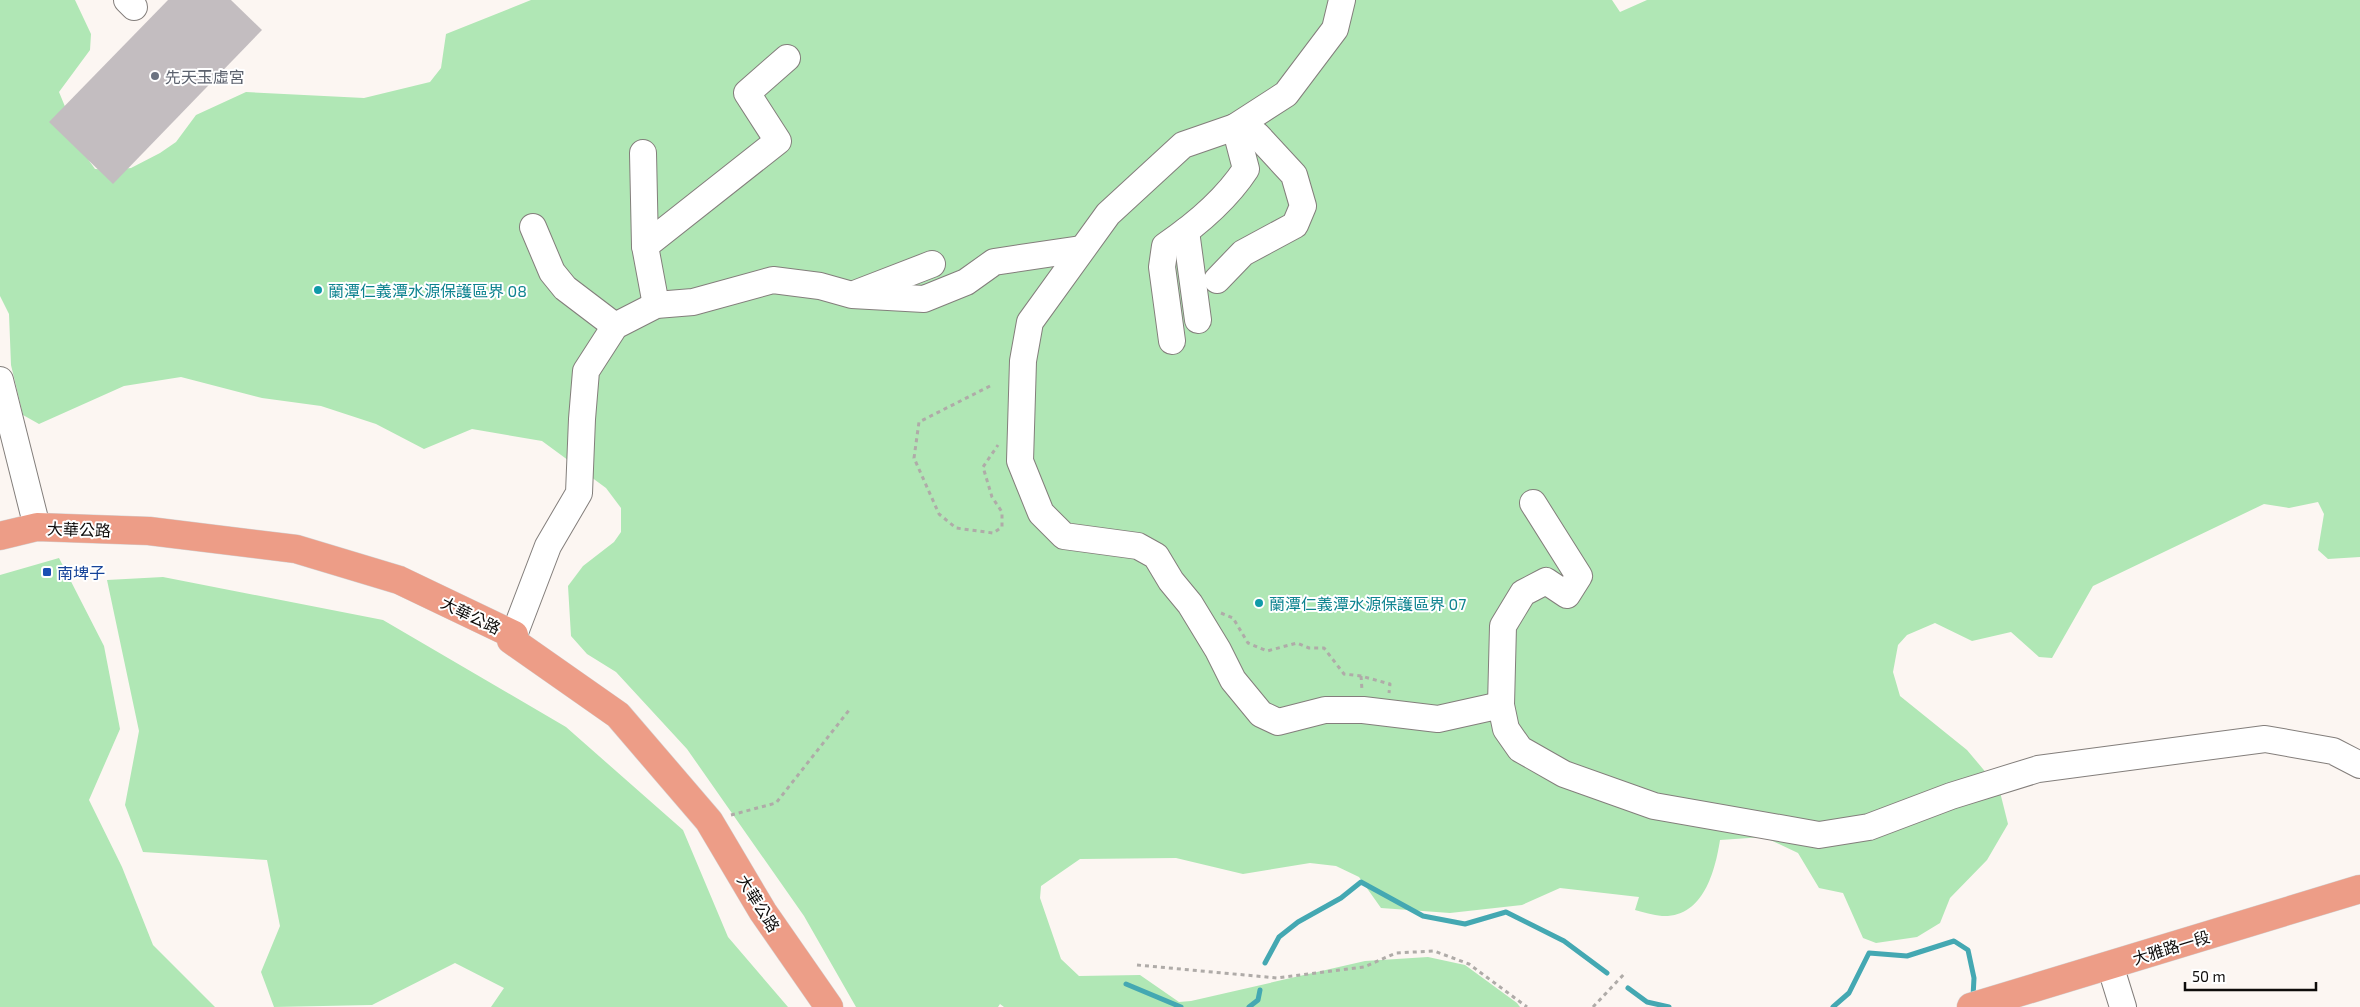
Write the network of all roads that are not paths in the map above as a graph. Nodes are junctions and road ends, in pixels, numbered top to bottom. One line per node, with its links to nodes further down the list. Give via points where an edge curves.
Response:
1 (1342, 0): 3 (street, via 1335,29 1286,94)
2 (788, 58): 7 (street, via 747,93 778,141)
3 (1234, 127): 6 (street, via 1246,169 1231,191); 8 (street, via 1183,145 1108,214); 10 (street, via 1257,135 1294,175 1303,206 1295,226 1243,253)
4 (643, 153): 7 (street)
5 (532, 227): 14 (street, via 552,272 565,288)
6 (1186, 231): 13 (street); 15 (street, via 1165,246 1162,267)
7 (645, 246): 12 (street)
8 (1081, 249): 11 (street, via 994,262 966,282 924,300); 21 (street, via 1030,322 1023,361 1020,461 1041,513 1064,536 1138,546 1156,556 1190,604 1232,680 1261,714 1278,722 1325,710 1438,719)
9 (932, 264): 11 (street)
10 (1217, 280)
11 (852, 295): 12 (street, via 820,286 773,280 693,302)
12 (656, 305): 14 (street)
13 (1198, 320)
14 (615, 326): 20 (street, via 586,371 580,492 548,546)
15 (1172, 341)
16 (0, 380): 18 (street)
17 (1533, 503): 21 (street, via 1579,576 1567,595 1546,581 1523,593 1503,626)
18 (37, 527): 19 (main road, 大華公路); 20 (main road, 大華公路, via 149,531 296,549 399,580)
19 (0, 536)
20 (514, 635): 26 (main road, 大華公路, via 511,640 618,715 709,821 762,912)
21 (1502, 705): 22 (street, via 1506,729 1520,749 1564,774 1654,806 1818,835 1870,828 1951,796 2038,769 2255,740 2333,751)
22 (2360, 765)
23 (2360, 889): 24 (main road, 大雅路一段)
24 (2110, 965): 25 (main road, 大雅路一段); 27 (street)
25 (1976, 1006)
26 (829, 1007)
27 (2123, 1007)

